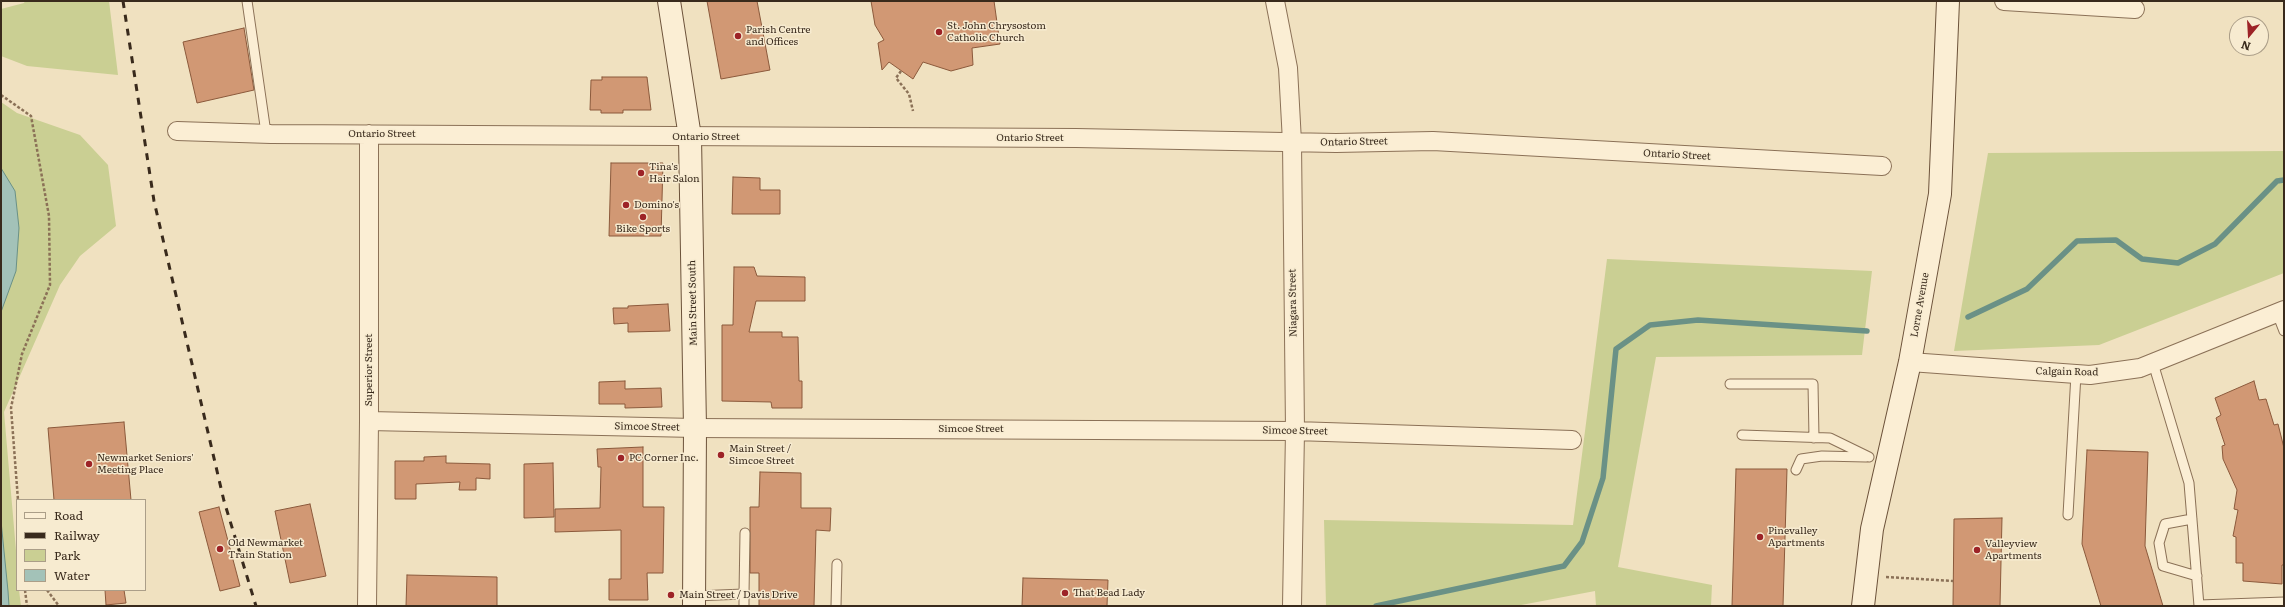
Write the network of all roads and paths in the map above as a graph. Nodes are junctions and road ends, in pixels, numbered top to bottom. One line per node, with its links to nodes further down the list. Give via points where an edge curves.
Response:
1 (247, 1): 11 (lane)
2 (669, 1): 13 (main road, Main Street South)
3 (1275, 1): 14 (street, Niagara Street, via 1288,68)
4 (1948, 1): 18 (main road, Lorne Avenue, via 1940,194)
5 (2004, 1): 6 (street)
6 (2135, 9)
7 (901, 71): 9 (path, via 896,78 909,94)
8 (1, 95): 30 (path, via 31,116 49,216 50,286 22,354 11,408)
9 (914, 111)
10 (177, 131): 11 (street, Ontario Street)
11 (266, 133): 12 (street, Ontario Street)
12 (369, 134): 13 (street, Ontario Street); 22 (street, Superior Street)
13 (690, 137): 14 (street, Ontario Street, via 1076,138); 23 (main road, Main Street South)
14 (1292, 142): 15 (street, Ontario Street, via 1433,141); 24 (street, Niagara Street)
15 (1882, 166)
16 (2281, 311): 17 (lane); 19 (street, Calgain Road)
17 (2284, 331)
18 (1910, 362): 20 (street, Calgain Road); 28 (main road, Lorne Avenue)
19 (2153, 363): 20 (street, Calgain Road, via 2140,368 2090,375); 32 (lane, via 2189,483)
20 (2076, 374): 31 (lane)
21 (1730, 384): 26 (lane, via 1813,384)
22 (369, 421): 23 (street, Simcoe Street); 45 (street, Superior Street)
23 (695, 428): 24 (street, Simcoe Street); 41 (main road, Main Street South)
24 (1295, 431): 27 (street, Simcoe Street); 48 (street, Niagara Street)
25 (1742, 435): 26 (lane)
26 (1814, 438): 28 (lane, via 1830,438)
27 (1572, 440)
28 (1879, 457): 29 (lane, via 1822,456 1801,459); 35 (main road, Lorne Avenue)
29 (1796, 470)
30 (18, 499)
31 (2068, 515)
32 (2192, 519): 36 (lane); 36 (lane, via 2165,524 2159,543 2163,566)
33 (745, 533): 40 (lane)
34 (837, 564): 47 (lane)
35 (1867, 576): 37 (path); 49 (main road, Lorne Avenue)
36 (2197, 576): 50 (lane)
37 (1953, 581)
38 (25, 591): 43 (path)
39 (48, 591): 44 (path)
40 (744, 594): 41 (lane); 46 (lane)
41 (694, 601)
42 (2284, 602): 50 (lane)
43 (27, 606)
44 (59, 606)
45 (367, 606)
46 (744, 606)
47 (836, 606)
48 (1292, 606)
49 (1863, 606)
50 (2199, 606)

